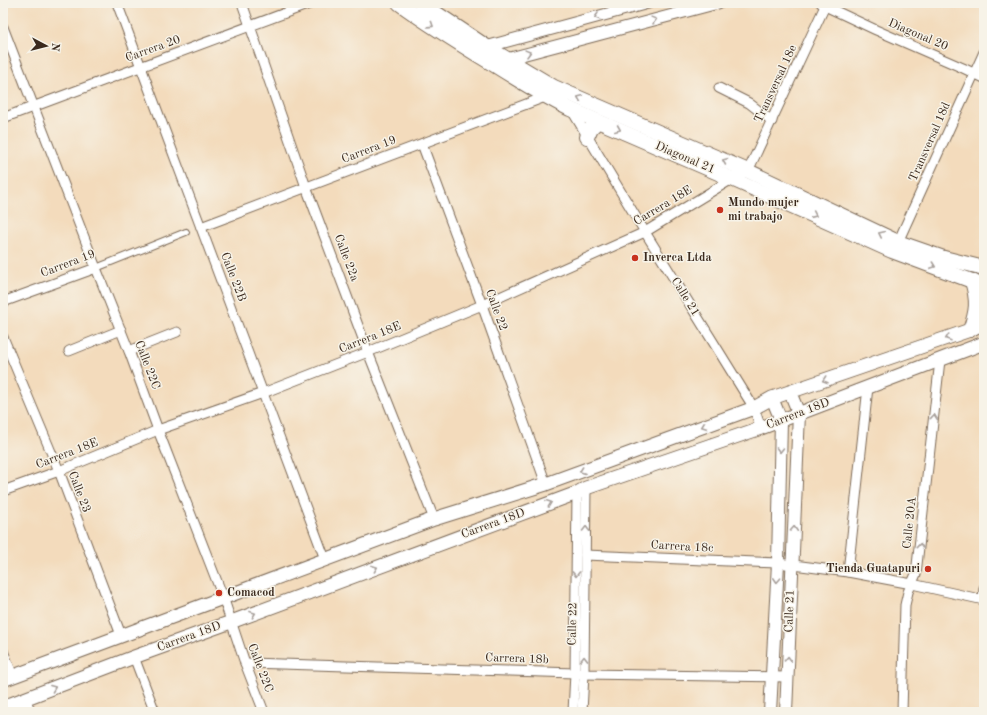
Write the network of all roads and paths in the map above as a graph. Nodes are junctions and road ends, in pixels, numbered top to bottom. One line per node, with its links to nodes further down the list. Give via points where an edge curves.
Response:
1 (117, 3): 16 (street, Calle 22B)
2 (242, 3): 9 (street, Calle 22a)
3 (312, 3): 9 (street, Carrera 20)
4 (399, 3): 12 (highway, Diagonal 21, one-way to 12)
5 (718, 3): 14 (street, one-way to 5)
6 (424, 4): 11 (highway, Diagonal 21)
7 (640, 4): 11 (street, one-way to 11)
8 (823, 5): 17 (street, Diagonal 20); 25 (street, Transversal 18e)
9 (250, 26): 16 (street, Carrera 20); 30 (street, Calle 22a)
10 (3, 27): 21 (street, Calle 22C)
11 (487, 47): 12 (street); 14 (highway, Diagonal 21)
12 (472, 51): 15 (highway, Diagonal 21)
13 (984, 52): 17 (street, Transversal 18d)
14 (508, 59): 15 (street); 20 (highway, Diagonal 21)
15 (491, 63): 20 (highway, Diagonal 21)
16 (141, 66): 21 (street, Carrera 20); 31 (street, Calle 22B)
17 (974, 73): 18 (street, Diagonal 20); 34 (street, Transversal 18d)
18 (984, 78)
19 (719, 88): 25 (street, via 749,103)
20 (550, 92): 22 (highway, Diagonal 21); 27 (street, Carrera 19); 28 (highway, Diagonal 21, one-way to 20)
21 (33, 107): 23 (street, Carrera 20); 35 (street, Calle 22C)
22 (570, 109): 24 (highway, Diagonal 21); 26 (street, Calle 21)
23 (3, 118)
24 (598, 121): 26 (highway); 29 (highway, Diagonal 21, one-way to 29)
25 (772, 121): 28 (street, Transversal 18e)
26 (587, 137): 33 (street, Calle 21)
27 (422, 144): 30 (street, Carrera 19); 39 (street, Calle 22)
28 (748, 171): 29 (street, Carrera 18E); 34 (highway, Diagonal 21, one-way to 28)
29 (732, 179): 33 (street, Carrera 18E); 37 (highway, Diagonal 21, one-way to 37, via 892,251)
30 (306, 187): 31 (street, Carrera 19); 48 (street, Calle 22a)
31 (201, 227): 52 (street, Calle 22B)
32 (186, 232): 35 (street, Carrera 19)
33 (645, 232): 39 (street, Carrera 18E); 54 (street, Calle 21)
34 (898, 242): 36 (highway, Diagonal 21, via 944,258)
35 (96, 268): 38 (street, Carrera 19); 41 (street, Calle 22C)
36 (984, 268)
37 (978, 284): 42 (highway)
38 (3, 302)
39 (482, 305): 48 (street, Carrera 18E); 60 (street, Calle 22)
40 (984, 323): 42 (main road, Carrera 18D)
41 (120, 330): 46 (street); 47 (street, Calle 22C)
42 (970, 330): 51 (main road, Carrera 18D, one-way to 51)
43 (177, 332): 47 (street)
44 (3, 336): 59 (street, Calle 23)
45 (984, 343): 49 (main road, Carrera 18D)
46 (69, 351)
47 (129, 351): 58 (street, Calle 22C)
48 (368, 352): 52 (street, Carrera 18E); 63 (street, Calle 22a)
49 (940, 360): 50 (main road, Carrera 18D); 69 (street, Calle 20A, one-way to 49, via 916,574)
50 (868, 387): 55 (main road, Carrera 18D); 68 (street)
51 (790, 392): 53 (main road, Carrera 18D); 55 (main road, Calle 21)
52 (263, 393): 58 (street, Carrera 18E); 65 (street, Calle 22B)
53 (772, 398): 54 (main road, Carrera 18D); 56 (main road, Calle 21)
54 (754, 408): 57 (street, Calle 21); 60 (main road, Carrera 18D, one-way to 60)
55 (799, 414): 56 (main road, Carrera 18D); 67 (main road, Calle 21, one-way to 55)
56 (781, 420): 57 (main road, Carrera 18D); 66 (main road, Calle 21, one-way to 66)
57 (761, 428): 61 (main road, Carrera 18D)
58 (158, 430): 59 (street, Carrera 18E); 71 (street, Calle 22C)
59 (59, 471): 62 (street, Carrera 18E); 74 (street, Calle 23)
60 (546, 484): 63 (main road, Carrera 18D)
61 (581, 490): 64 (street, Calle 22, one-way to 61); 73 (main road, Carrera 18D, one-way to 61); 78 (street, Calle 22, one-way to 78)
62 (3, 491)
63 (434, 519): 65 (main road, Carrera 18D)
64 (586, 555): 66 (street, Carrera 18c); 78 (street, Calle 22, one-way to 64)
65 (325, 559): 71 (main road, Carrera 18D)
66 (778, 563): 67 (street); 79 (main road, Calle 21, one-way to 79)
67 (792, 565): 68 (street); 80 (main road, Calle 21, one-way to 67)
68 (848, 572): 69 (street)
69 (912, 584): 72 (street); 91 (street, Calle 20A, via 905,605)
70 (984, 588): 72 (street)
71 (223, 597): 73 (street, Calle 22C); 74 (main road, Carrera 18D)
72 (983, 600)
73 (231, 622): 76 (main road, Carrera 18D); 77 (street, Calle 22C)
74 (121, 636): 81 (main road, Carrera 18D)
75 (3, 651): 81 (street)
76 (134, 657): 82 (main road, Carrera 18D, one-way to 76); 85 (street)
77 (245, 663): 78 (street, Carrera 18b); 86 (street, Calle 22C)
78 (580, 673): 79 (street, Carrera 18b); 87 (street, Calle 22); 88 (street, Calle 22)
79 (772, 676): 80 (street, Carrera 18b); 89 (main road, Calle 21)
80 (788, 677): 90 (main road, Calle 21)
81 (8, 678)
82 (25, 698): 83 (main road, Carrera 18D); 84 (street)
83 (3, 707)
84 (31, 712)
85 (155, 712)
86 (264, 712)
87 (573, 712)
88 (582, 712)
89 (770, 712)
90 (786, 712)
91 (902, 712)

